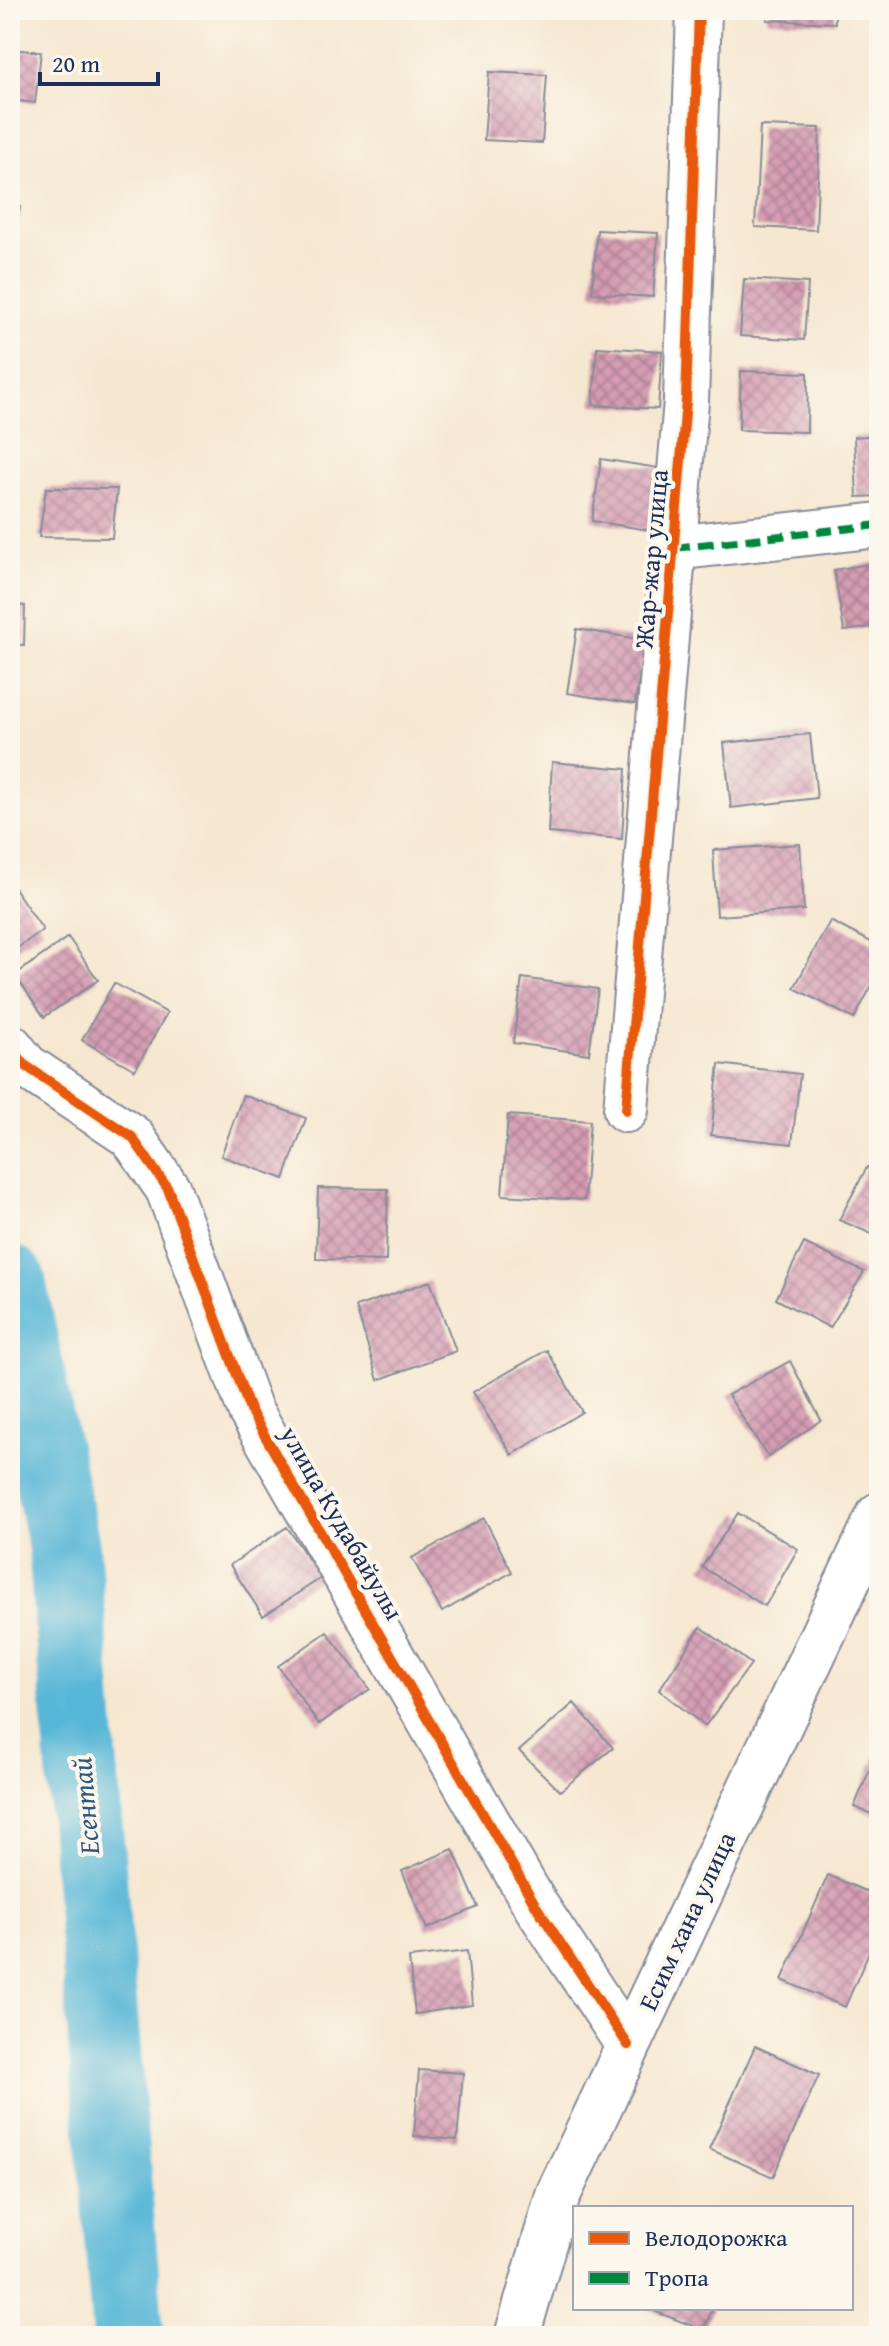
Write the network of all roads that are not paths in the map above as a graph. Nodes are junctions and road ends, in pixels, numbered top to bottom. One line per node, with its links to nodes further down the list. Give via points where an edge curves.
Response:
1 (699, 10): 3 (street, Жар-жар улица, via 686,401)
2 (879, 525): 3 (street)
3 (674, 548): 5 (street, Жар-жар улица)
4 (10, 1046): 7 (street, улица Кудабайулы, via 26,1066 132,1137 168,1189 250,1410 536,1906)
5 (626, 1110)
6 (879, 1515): 7 (street, Есим хана улица)
7 (628, 2045): 8 (street, Есим хана улица, via 558,2195)
8 (517, 2336)

